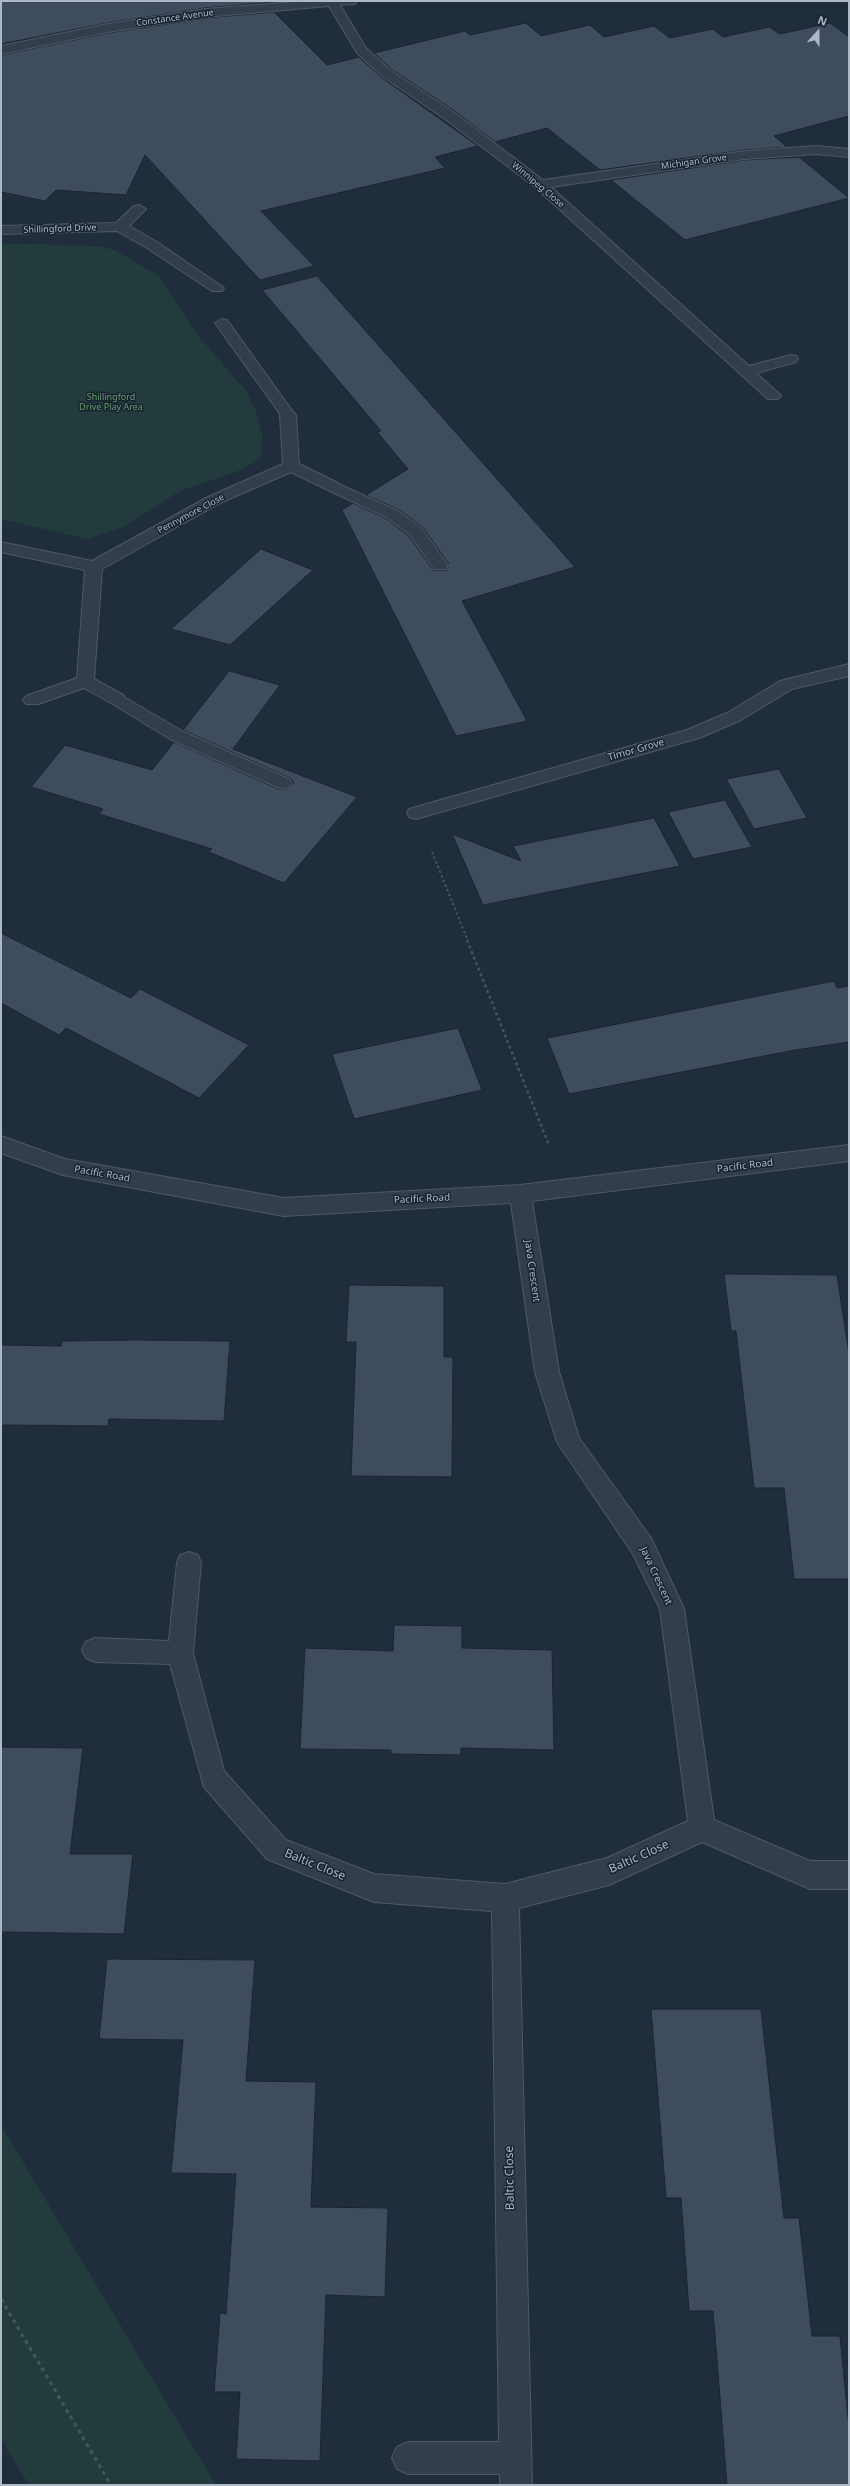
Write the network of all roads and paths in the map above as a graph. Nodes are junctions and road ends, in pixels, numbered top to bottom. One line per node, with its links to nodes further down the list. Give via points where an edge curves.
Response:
1 (351, 1): 2 (street, Constance Avenue)
2 (332, 2): 3 (street, Constance Avenue, via 205,13 108,28); 5 (street, Winnipeg Close, via 361,50 386,73 450,116)
3 (1, 50)
4 (849, 153): 5 (street, Michigan Grove, via 816,150 745,155)
5 (540, 184): 12 (street, Winnipeg Close)
6 (139, 209): 7 (street)
7 (120, 227): 8 (street, Shillingford Drive); 9 (street)
8 (1, 230)
9 (217, 288)
10 (222, 323): 14 (street, via 288,415)
11 (792, 359): 12 (street)
12 (746, 371): 13 (street, Winnipeg Close)
13 (774, 396)
14 (290, 466): 16 (street, via 394,514 416,532); 17 (street, Pennymore Close, via 214,500)
15 (1, 547): 17 (street)
16 (440, 565)
17 (94, 568): 19 (street)
18 (849, 670): 22 (street, Timor Grove, via 786,685 735,716 692,734)
19 (85, 681): 20 (street); 21 (street, via 176,735)
20 (32, 700)
21 (283, 782)
22 (416, 812): 25 (path)
23 (1, 1144): 26 (street, Pacific Road, via 63,1167 284,1207)
24 (849, 1153): 25 (street, Pacific Road)
25 (566, 1188): 26 (street, Pacific Road)
26 (520, 1194): 30 (street, Java Crescent, via 546,1372 569,1442 642,1546 672,1609)
27 (189, 1563): 29 (street, Baltic Close)
28 (95, 1650): 29 (street)
29 (180, 1653): 32 (street, Baltic Close, via 213,1778 277,1850 374,1888)
30 (702, 1828): 31 (street, via 810,1875); 32 (street, Baltic Close, via 609,1871)
31 (849, 1874)
32 (505, 1898): 35 (street, Baltic Close)
33 (1, 2299): 36 (path)
34 (408, 2458): 35 (street, Baltic Close)
35 (515, 2472)
36 (111, 2485)

